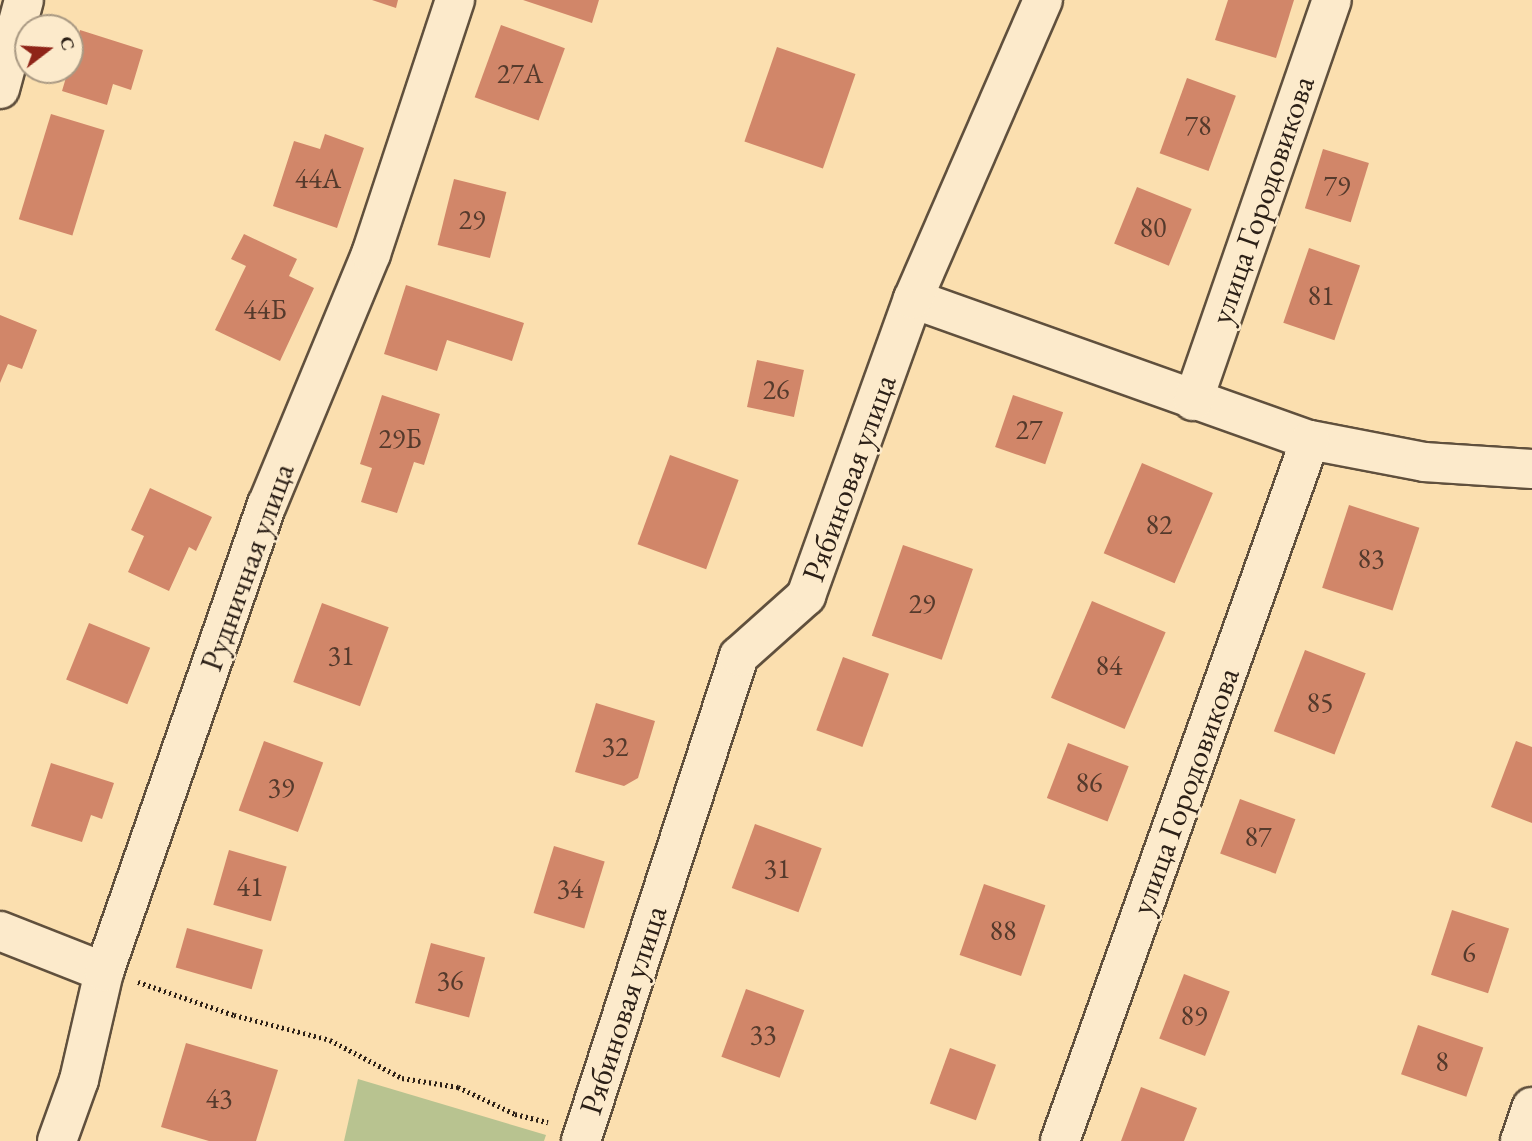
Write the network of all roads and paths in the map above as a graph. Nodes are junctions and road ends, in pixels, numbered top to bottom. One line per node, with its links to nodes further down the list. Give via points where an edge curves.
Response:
1 (24, 0): 5 (street)
2 (455, 0): 11 (street, Рудничная улица, via 371,254 267,505)
3 (1043, 0): 6 (street, Рябиновая улица)
4 (1332, 0): 7 (street, улица Городовикова)
5 (0, 89)
6 (914, 299): 7 (street); 13 (street, Рябиновая улица, via 806,596 739,656)
7 (1193, 401): 8 (street)
8 (1310, 440): 9 (street, via 1424,463); 15 (street, улица Городовикова)
9 (1532, 469)
10 (0, 930): 11 (street)
11 (104, 972): 13 (path, via 234,1016 330,1040 401,1078 458,1087 515,1114); 14 (street, Рудничная улица, via 79,1080)
12 (1532, 1107): 16 (street)
13 (582, 1135)
14 (57, 1141)
15 (1060, 1141)
16 (1520, 1141)

